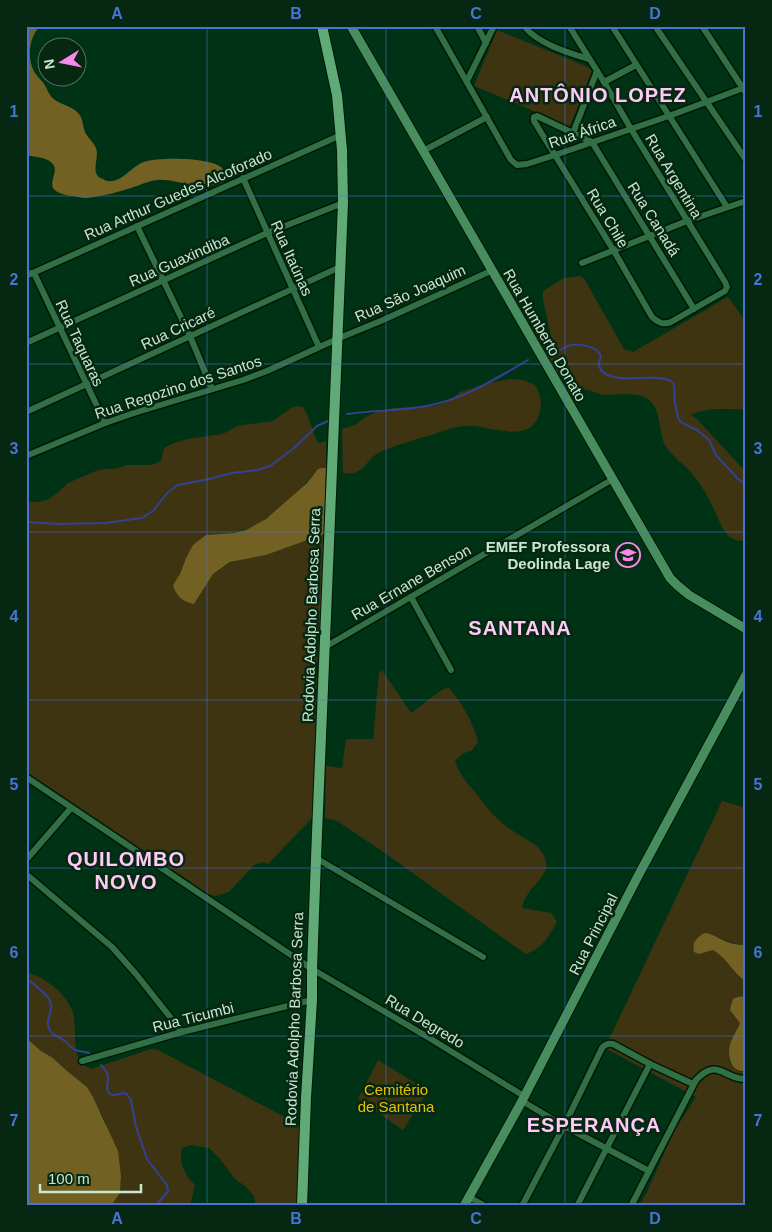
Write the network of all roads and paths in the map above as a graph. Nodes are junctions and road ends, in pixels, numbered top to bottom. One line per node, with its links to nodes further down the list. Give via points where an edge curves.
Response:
1 (322, 26): 23 (main road, Rodovia Adolpho Barbosa Serra)
2 (351, 26): 25 (main road, Rua Humberto Donato)
3 (434, 26): 15 (street)
4 (477, 26): 11 (street)
5 (494, 26): 11 (street)
6 (524, 26): 12 (street, via 542,40)
7 (569, 26): 12 (street, Rua Argentina)
8 (612, 26): 13 (street)
9 (655, 26): 18 (street)
10 (702, 26): 17 (street)
11 (486, 43): 15 (street)
12 (589, 59): 14 (street, Rua Argentina)
13 (636, 65): 16 (street); 19 (street)
14 (597, 71): 16 (street, Rua Argentina); 22 (street)
15 (467, 82): 20 (street)
16 (604, 82): 21 (street, Rua Argentina)
17 (745, 89): 18 (street, Rua África)
18 (706, 101): 19 (street, Rua África); 27 (street)
19 (669, 116): 21 (street, Rua África); 31 (street)
20 (487, 117): 25 (street); 26 (street, Rua África, via 517,164)
21 (631, 129): 24 (street, Rua África); 32 (street, Rua Argentina)
22 (573, 133): 24 (street); 26 (street, Rua Chile, via 534,117)
23 (341, 135): 28 (street, Rua Arthur Guedes Alcoforado); 30 (main road, Rodovia Adolpho Barbosa Serra)
24 (592, 142): 26 (street, Rua África); 35 (street, Rua Canadá)
25 (423, 150): 39 (main road, Rua Humberto Donato)
26 (555, 155): 36 (street, Rua Chile)
27 (746, 160)
28 (243, 178): 33 (street, Rua Arthur Guedes Alcoforado); 34 (street, Rua Itaúnas)
29 (746, 201): 31 (street)
30 (343, 203): 34 (street, Rua Guaxindiba); 38 (main road, Rodovia Adolpho Barbosa Serra)
31 (727, 207): 32 (street)
32 (687, 221): 35 (street); 45 (street, Rua Argentina, via 727,286 726,291)
33 (137, 226): 41 (street, Rua Arthur Guedes Alcoforado); 43 (street)
34 (267, 233): 43 (street, Rua Guaxindiba); 44 (street, Rua Itaúnas)
35 (650, 236): 36 (street); 45 (street, Rua Canadá)
36 (614, 251): 37 (street); 45 (street, Rua Chile, via 657,322 666,324)
37 (582, 264)
38 (340, 267): 44 (street, Rua Cricaré); 48 (main road, Rodovia Adolpho Barbosa Serra)
39 (492, 270): 48 (street, Rua São Joaquim); 56 (main road, Rua Humberto Donato)
40 (26, 272): 41 (street)
41 (34, 273): 42 (street, Rua Arthur Guedes Alcoforado); 46 (street, Rua Taquaras)
42 (26, 276)
43 (163, 280): 46 (street, Rua Guaxindiba); 47 (street)
44 (293, 289): 47 (street, Rua Cricaré); 50 (street, Rua Itaúnas)
45 (694, 309)
46 (60, 328): 49 (street, Rua Guaxindiba); 51 (street, Rua Taquaras)
47 (190, 336): 51 (street, Rua Cricaré); 52 (street)
48 (337, 338): 50 (street, Rua Regozino dos Santos); 59 (main road, Rodovia Adolpho Barbosa Serra)
49 (26, 343)
50 (319, 347): 52 (street, Rua Regozino dos Santos, via 267,371)
51 (86, 384): 53 (street, Rua Cricaré); 54 (street, Rua Taquaras)
52 (212, 390): 54 (street, Rua Regozino dos Santos)
53 (26, 412)
54 (104, 423): 55 (street, Rua Regozino dos Santos)
55 (26, 456)
56 (613, 479): 57 (street, Rua Ernane Benson); 58 (main road, Rua Humberto Donato, via 665,570 677,585)
57 (411, 597): 59 (street, Rua Ernane Benson); 60 (street)
58 (746, 629)
59 (325, 647): 64 (main road, Rodovia Adolpho Barbosa Serra)
60 (451, 670)
61 (745, 679): 75 (main road, Rua Principal)
62 (26, 777): 63 (street, Rua Degredo)
63 (71, 808): 65 (street); 68 (street, Rua Degredo)
64 (316, 858): 67 (street); 68 (main road, Rodovia Adolpho Barbosa Serra)
65 (26, 860)
66 (26, 874): 70 (street, via 112,948)
67 (483, 957)
68 (312, 969): 69 (main road, Rodovia Adolpho Barbosa Serra); 75 (street, Rua Degredo, via 426,1036)
69 (312, 1000): 70 (street, Rua Ticumbi); 80 (main road, Rodovia Adolpho Barbosa Serra)
70 (182, 1032): 71 (street, Rua Ticumbi)
71 (82, 1061)
72 (650, 1064): 74 (street); 76 (street, via 613,1044 605,1044); 77 (street)
73 (746, 1079): 74 (street, via 713,1069 698,1077)
74 (693, 1084): 78 (street)
75 (523, 1099): 76 (street, Rua Degredo); 79 (main road, Rua Principal)
76 (564, 1126): 77 (street, Rua Degredo); 83 (street)
77 (606, 1149): 78 (street, Rua Degredo); 84 (street)
78 (649, 1171): 85 (street)
79 (469, 1197): 81 (main road, Rua Principal); 82 (street)
80 (302, 1206)
81 (464, 1206)
82 (485, 1206)
83 (522, 1206)
84 (577, 1206)
85 (631, 1206)

